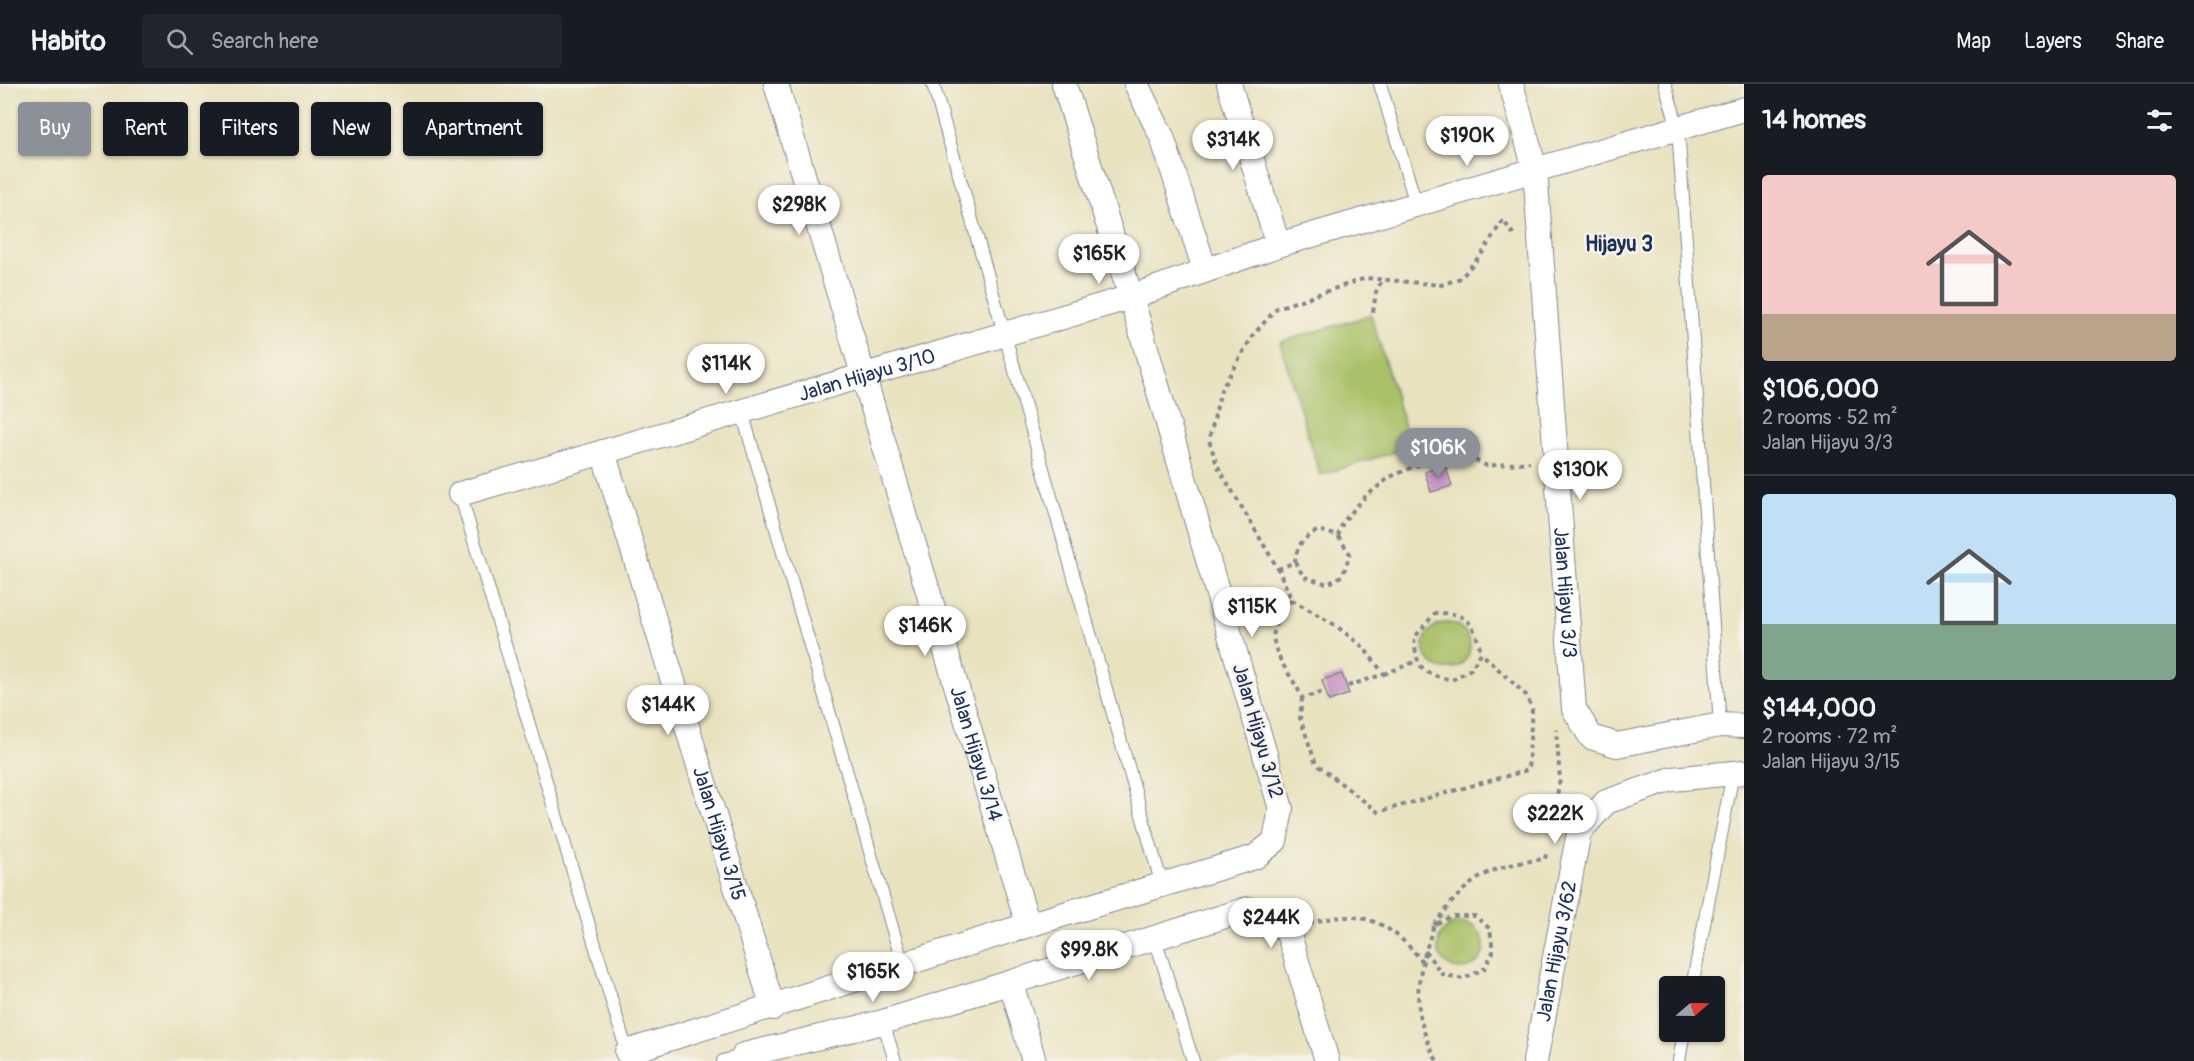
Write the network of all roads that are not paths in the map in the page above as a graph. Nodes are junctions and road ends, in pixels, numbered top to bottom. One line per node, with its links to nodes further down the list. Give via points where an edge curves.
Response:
1 (776, 84): 19 (street, Jalan Hijayu 3/14)
2 (933, 84): 18 (lane)
3 (1064, 84): 17 (street, Jalan Hijayu 3/12)
4 (1136, 84): 12 (street)
5 (1154, 84): 12 (street)
6 (1229, 84): 15 (street)
7 (1380, 84): 14 (lane)
8 (1511, 84): 13 (street, Jalan Hijayu 3/3)
9 (1665, 84): 11 (lane)
10 (1744, 109): 11 (street, Jalan Hijayu 3/10)
11 (1678, 128): 13 (street, Jalan Hijayu 3/10); 23 (lane)
12 (1162, 137): 16 (street)
13 (1535, 169): 14 (street, Jalan Hijayu 3/10); 23 (street, Jalan Hijayu 3/3, via 1574,709 1591,737 1617,745)
14 (1416, 204): 15 (street, Jalan Hijayu 3/10)
15 (1278, 245): 16 (street, Jalan Hijayu 3/10)
16 (1205, 270): 17 (street, Jalan Hijayu 3/10)
17 (1131, 297): 18 (street, Jalan Hijayu 3/10); 26 (street, Jalan Hijayu 3/12, via 1281,809 1275,841 1255,857)
18 (1005, 334): 19 (street, Jalan Hijayu 3/10); 26 (lane)
19 (863, 377): 20 (street, Jalan Hijayu 3/10); 27 (street, Jalan Hijayu 3/14)
20 (742, 412): 21 (street, Jalan Hijayu 3/10); 29 (lane)
21 (603, 452): 22 (street, Jalan Hijayu 3/10); 32 (street, Jalan Hijayu 3/15)
22 (460, 494): 35 (lane)
23 (1719, 725): 24 (street, Jalan Hijayu 3/3)
24 (1744, 726)
25 (1738, 772): 30 (lane); 41 (street, Jalan Hijayu 3/62, via 1672,779 1606,802 1579,832)
26 (1162, 885): 27 (street, Jalan Hijayu 3/12)
27 (1028, 925): 29 (street, Jalan Hijayu 3/12)
28 (1155, 938): 31 (street); 39 (lane); 40 (street, via 1248,909 1271,914 1289,935)
29 (903, 966): 32 (street, Jalan Hijayu 3/12)
30 (1694, 976)
31 (1011, 983): 33 (street); 38 (street)
32 (773, 1008): 35 (street, Jalan Hijayu 3/12)
33 (882, 1022): 36 (street); 37 (lane)
34 (1682, 1042): 42 (lane)
35 (627, 1052)
36 (738, 1059)
37 (895, 1061)
38 (1034, 1061)
39 (1193, 1061)
40 (1327, 1061)
41 (1535, 1061)
42 (1678, 1061)

